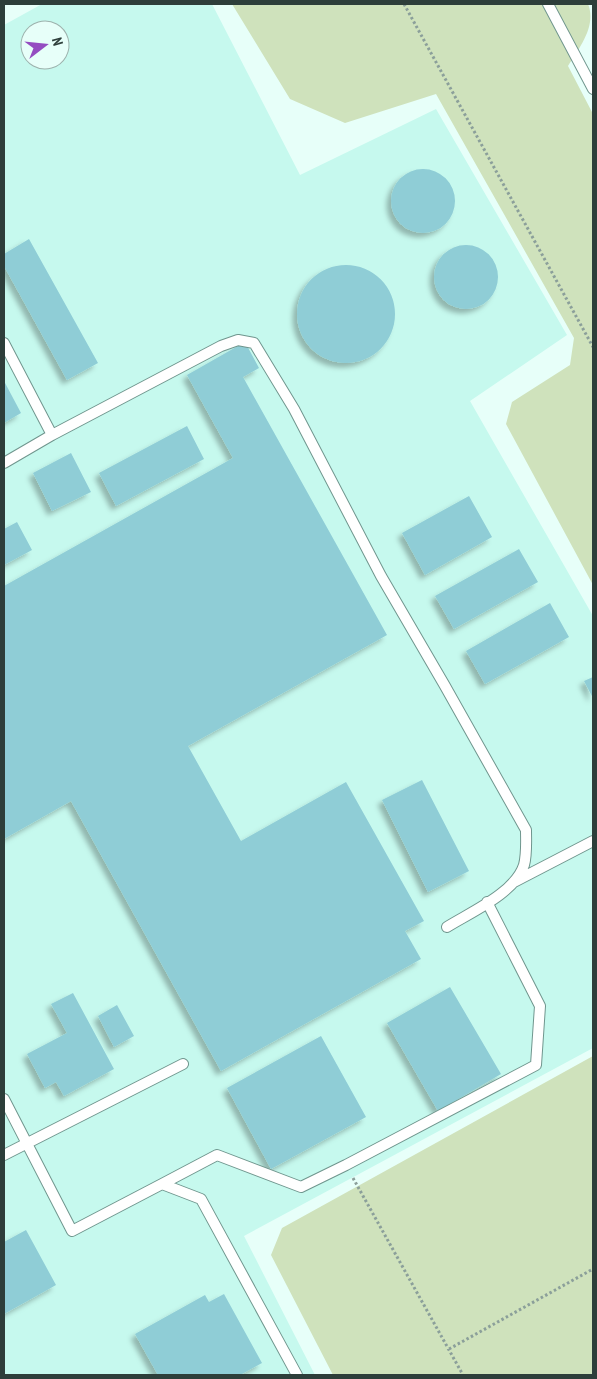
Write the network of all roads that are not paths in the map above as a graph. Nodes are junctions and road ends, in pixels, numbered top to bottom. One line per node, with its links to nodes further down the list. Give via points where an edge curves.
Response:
1 (548, 4): 2 (lane)
2 (593, 89)
3 (4, 343): 4 (lane)
4 (52, 435): 5 (lane); 7 (lane, via 221,346 238,340 254,343 294,409 381,576 526,830 524,865)
5 (4, 463)
6 (593, 842): 7 (lane)
7 (513, 882): 8 (lane)
8 (487, 902): 9 (lane); 14 (lane, via 540,1006 536,1065 301,1187 217,1155)
9 (447, 927)
10 (182, 1064): 12 (lane)
11 (4, 1099): 12 (lane)
12 (27, 1143): 13 (lane); 14 (lane, via 72,1231)
13 (4, 1156)
14 (162, 1184): 15 (lane, via 201,1200)
15 (297, 1375)

